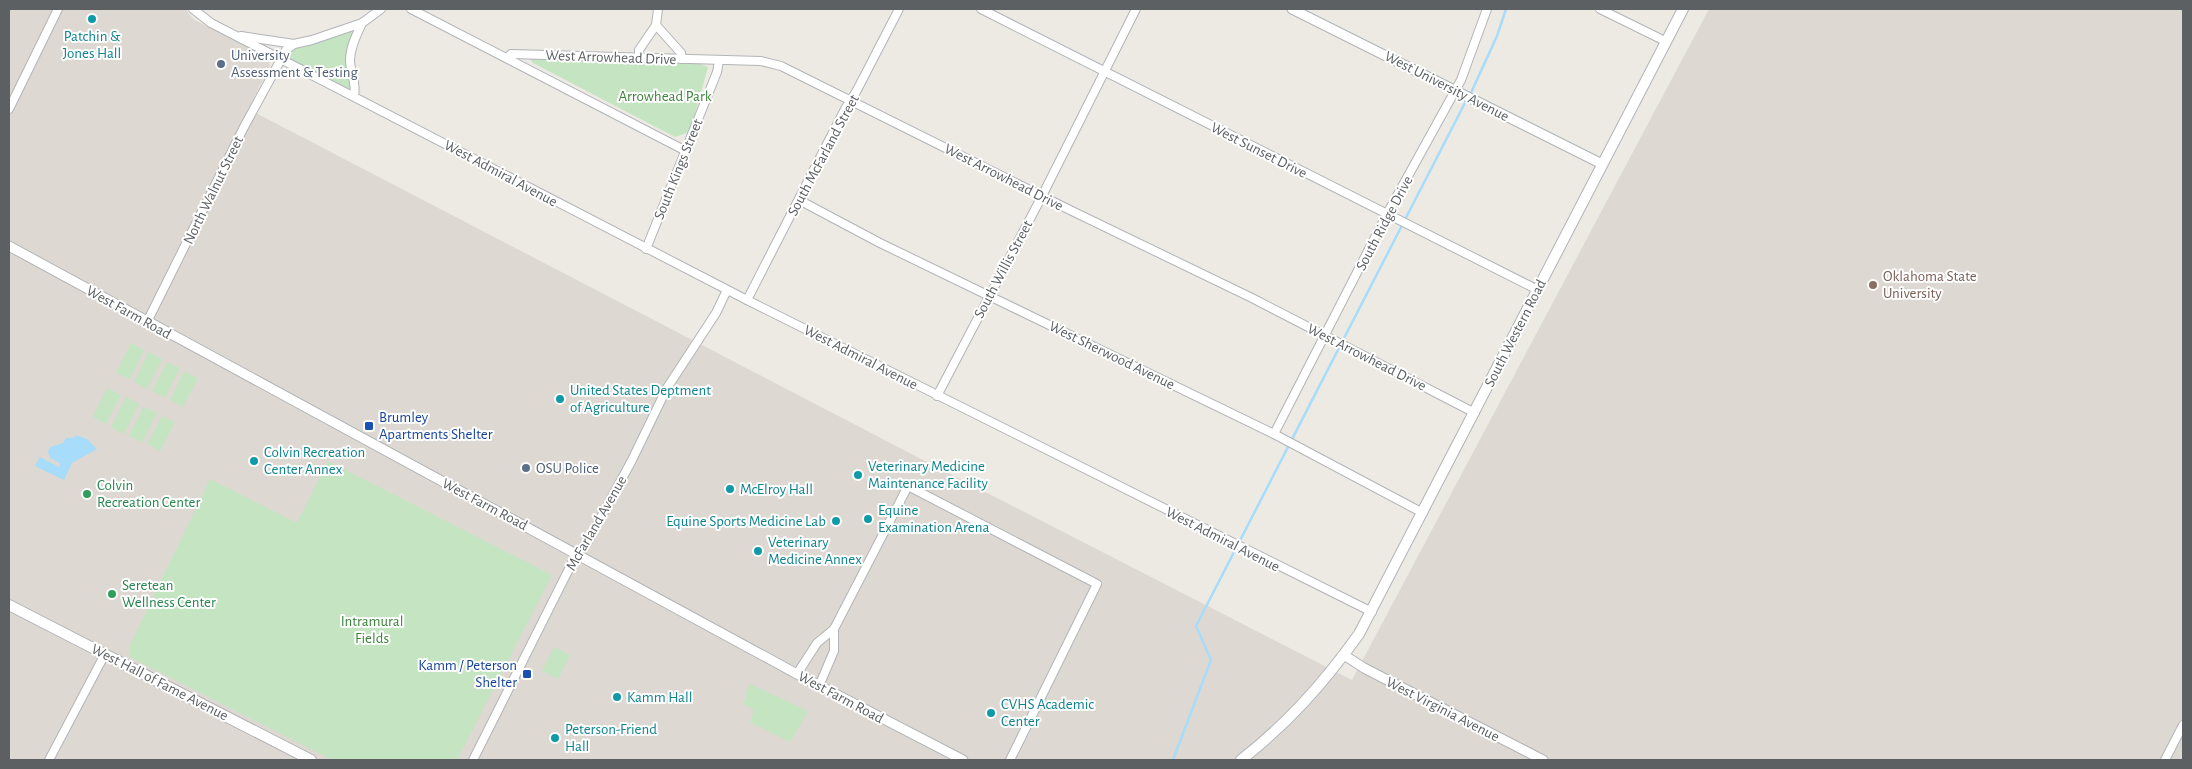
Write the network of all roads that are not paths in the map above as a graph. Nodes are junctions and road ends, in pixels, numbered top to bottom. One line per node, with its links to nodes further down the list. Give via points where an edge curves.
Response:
1 (58, 9): 27 (street)
2 (193, 9): 15 (street, West Admiral Avenue)
3 (381, 9): 13 (street)
4 (411, 9): 18 (street)
5 (658, 9): 14 (street)
6 (899, 9): 26 (street, South McFarland Street)
7 (981, 9): 23 (street, West Sunset Drive)
8 (1136, 9): 23 (street, South Willis Street)
9 (1292, 9): 24 (street, West University Avenue)
10 (1487, 9): 24 (street, South Ridge Drive)
11 (1600, 9): 16 (street)
12 (1682, 9): 16 (main road, South Western Road)
13 (362, 23): 17 (street); 25 (street, via 350,60 356,90)
14 (656, 24): 19 (street, via 640,50); 21 (street, via 681,53)
15 (234, 35): 17 (street); 20 (street, West Admiral Avenue)
16 (1665, 41): 29 (main road, South Western Road)
17 (294, 44): 20 (street, North Walnut Street)
18 (507, 58): 19 (street, West Arrowhead Drive, via 511,54); 28 (street)
19 (639, 58): 21 (street, West Arrowhead Drive)
20 (281, 59): 25 (street, West Admiral Avenue); 39 (street, North Walnut Street)
21 (682, 59): 22 (street, West Arrowhead Drive)
22 (719, 60): 26 (street, West Arrowhead Drive, via 761,60 781,66); 28 (street, South Kings Street)
23 (1104, 72): 30 (street, South Willis Street); 32 (street, West Sunset Drive)
24 (1459, 92): 29 (street, West University Avenue); 32 (street, South Ridge Drive)
25 (354, 96): 34 (street, West Admiral Avenue)
26 (851, 100): 30 (street, West Arrowhead Drive); 31 (street, South McFarland Street)
27 (9, 109)
28 (686, 151): 34 (street, South Kings Street)
29 (1602, 164): 36 (main road, South Western Road)
30 (1042, 196): 37 (street, South Willis Street); 40 (street, West Arrowhead Drive)
31 (799, 200): 37 (street, West Sherwood Avenue); 38 (street, South McFarland Street)
32 (1388, 214): 36 (street, West Sunset Drive); 40 (street, South Ridge Drive)
33 (9, 246): 39 (street, West Farm Road)
34 (646, 249): 35 (street, West Admiral Avenue)
35 (727, 290): 38 (street, West Admiral Avenue); 45 (street, McFarland Avenue, via 716,313 666,388 587,544)
36 (1538, 290): 42 (main road, South Western Road)
37 (989, 296): 41 (street, South Willis Street); 43 (street, West Sherwood Avenue)
38 (747, 300): 41 (street, West Admiral Avenue)
39 (147, 322): 45 (street, West Farm Road)
40 (1325, 336): 42 (street, West Arrowhead Drive); 43 (street, South Ridge Drive)
41 (938, 396): 47 (street, West Admiral Avenue)
42 (1474, 413): 44 (main road, South Western Road)
43 (1274, 434): 44 (street, West Sherwood Avenue)
44 (1423, 513): 47 (main road, South Western Road)
45 (577, 553): 51 (street, West Farm Road); 56 (street, McFarland Avenue)
46 (9, 605): 49 (main road, West Hall of Fame Avenue)
47 (1372, 612): 50 (main road, South Western Road)
48 (834, 629): 51 (street, via 817,643); 52 (street, via 834,651); 58 (street, via 908,486 1097,584)
49 (105, 654): 54 (street); 55 (main road, West Hall of Fame Avenue)
50 (1344, 655): 59 (main road, South Western Road, via 1312,695 1275,733); 60 (street, West Virginia Avenue)
51 (797, 674): 52 (street, West Farm Road)
52 (819, 686): 57 (street, West Farm Road)
53 (2183, 725): 61 (street)
54 (48, 760)
55 (311, 760)
56 (473, 760)
57 (963, 760)
58 (1010, 760)
59 (1240, 760)
60 (1543, 760)
61 (2165, 760)

